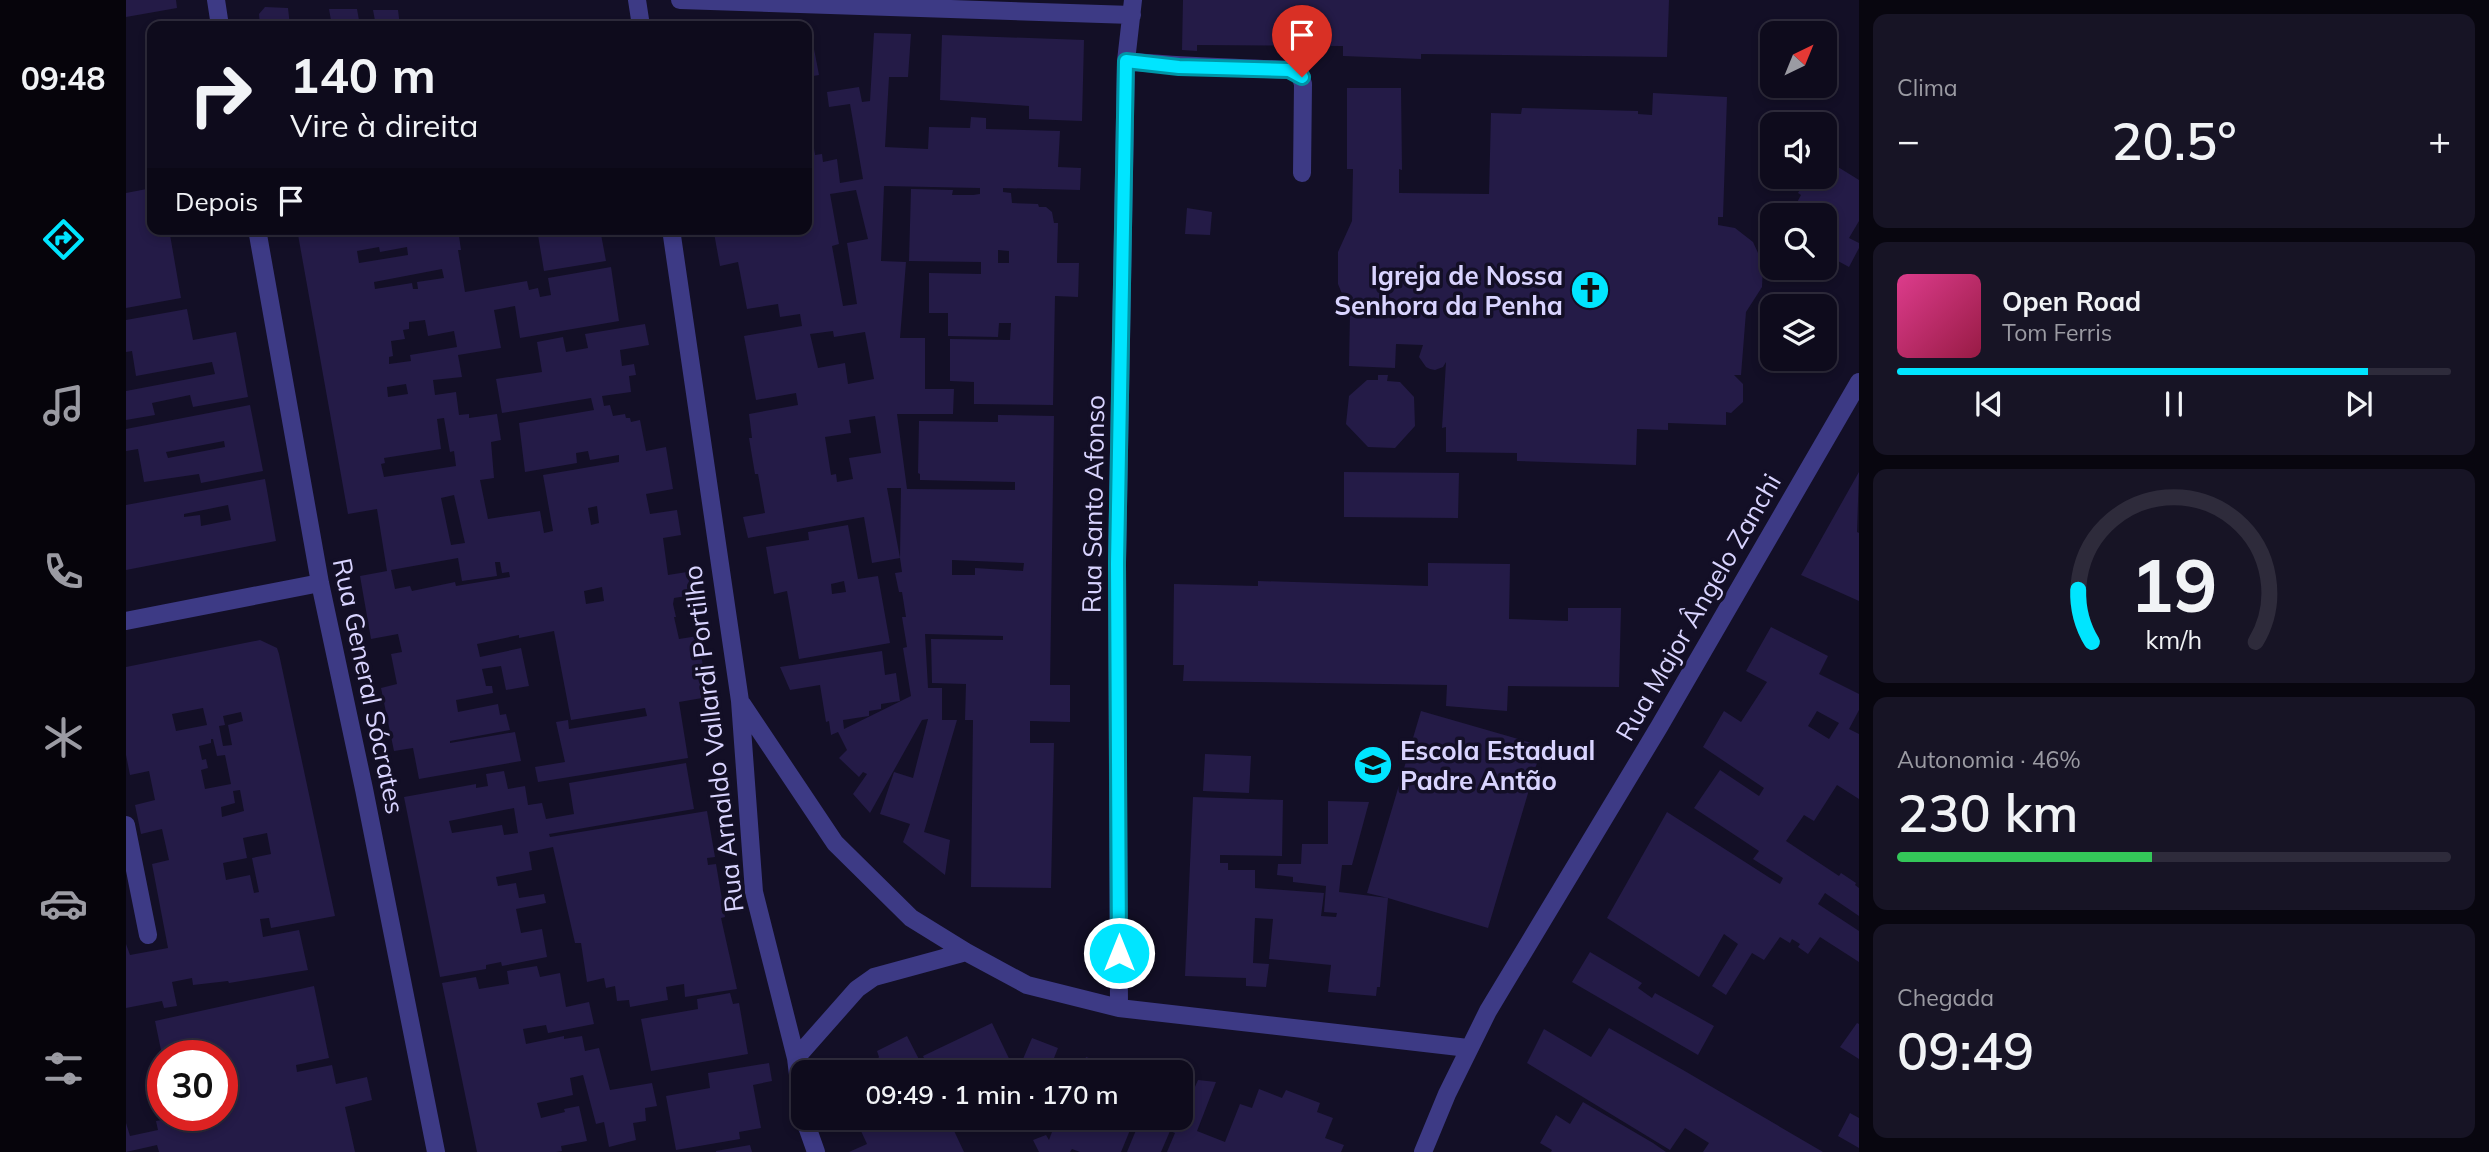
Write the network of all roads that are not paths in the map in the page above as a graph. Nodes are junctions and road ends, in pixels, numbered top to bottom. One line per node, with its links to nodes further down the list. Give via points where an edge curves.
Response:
1 (216, 0): 5 (street)
2 (637, 0): 6 (street)
3 (680, 0): 4 (street)
4 (1133, 7): 7 (street, Rua Santo Afonso)
5 (219, 21)
6 (640, 21)
7 (1126, 61): 8 (street, via 1296,72 1304,84); 18 (street, Rua Santo Afonso, via 1117,563)
8 (1302, 173)
9 (258, 235): 12 (street, Rua General Sócrates)
10 (672, 235): 14 (street, Rua Arnaldo Vallardi Portilho)
11 (1859, 382): 19 (street, Rua Major Ângelo Zanchi)
12 (320, 583): 13 (street); 22 (street, Rua General Sócrates)
13 (126, 621)
14 (740, 701): 17 (street, via 835,843 911,918); 20 (street, Rua Arnaldo Vallardi Portilho, via 754,892)
15 (126, 825): 16 (street)
16 (148, 935)
17 (966, 952): 18 (street, via 1027,985); 20 (street, via 874,977 857,989)
18 (1119, 1009): 19 (street)
19 (1468, 1048): 24 (street, Rua Major Ângelo Zanchi)
20 (796, 1058)
21 (808, 1130): 23 (street, Rua Arnaldo Vallardi Portilho)
22 (436, 1152)
23 (816, 1152)
24 (1423, 1152)

